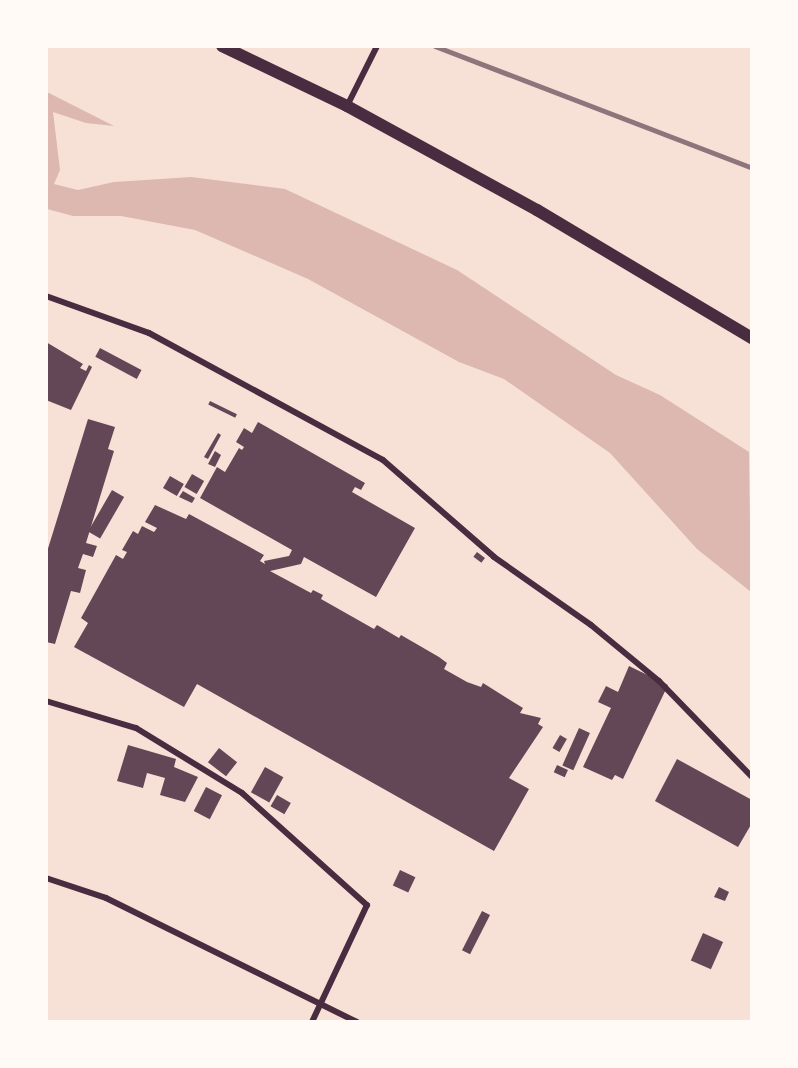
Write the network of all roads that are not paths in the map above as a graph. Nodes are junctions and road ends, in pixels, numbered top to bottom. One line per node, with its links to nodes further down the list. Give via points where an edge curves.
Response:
1 (222, 46): 3 (main road)
2 (377, 46): 3 (street)
3 (347, 106): 5 (main road, via 537,210)
4 (46, 296): 7 (street, via 149,333 383,460 494,557 591,626 658,681)
5 (752, 338)
6 (46, 700): 9 (street, via 136,728 242,794 367,905)
7 (752, 777)
8 (46, 878): 9 (street, via 106,898)
9 (320, 1004): 10 (street); 11 (street)
10 (312, 1022)
11 (357, 1022)

